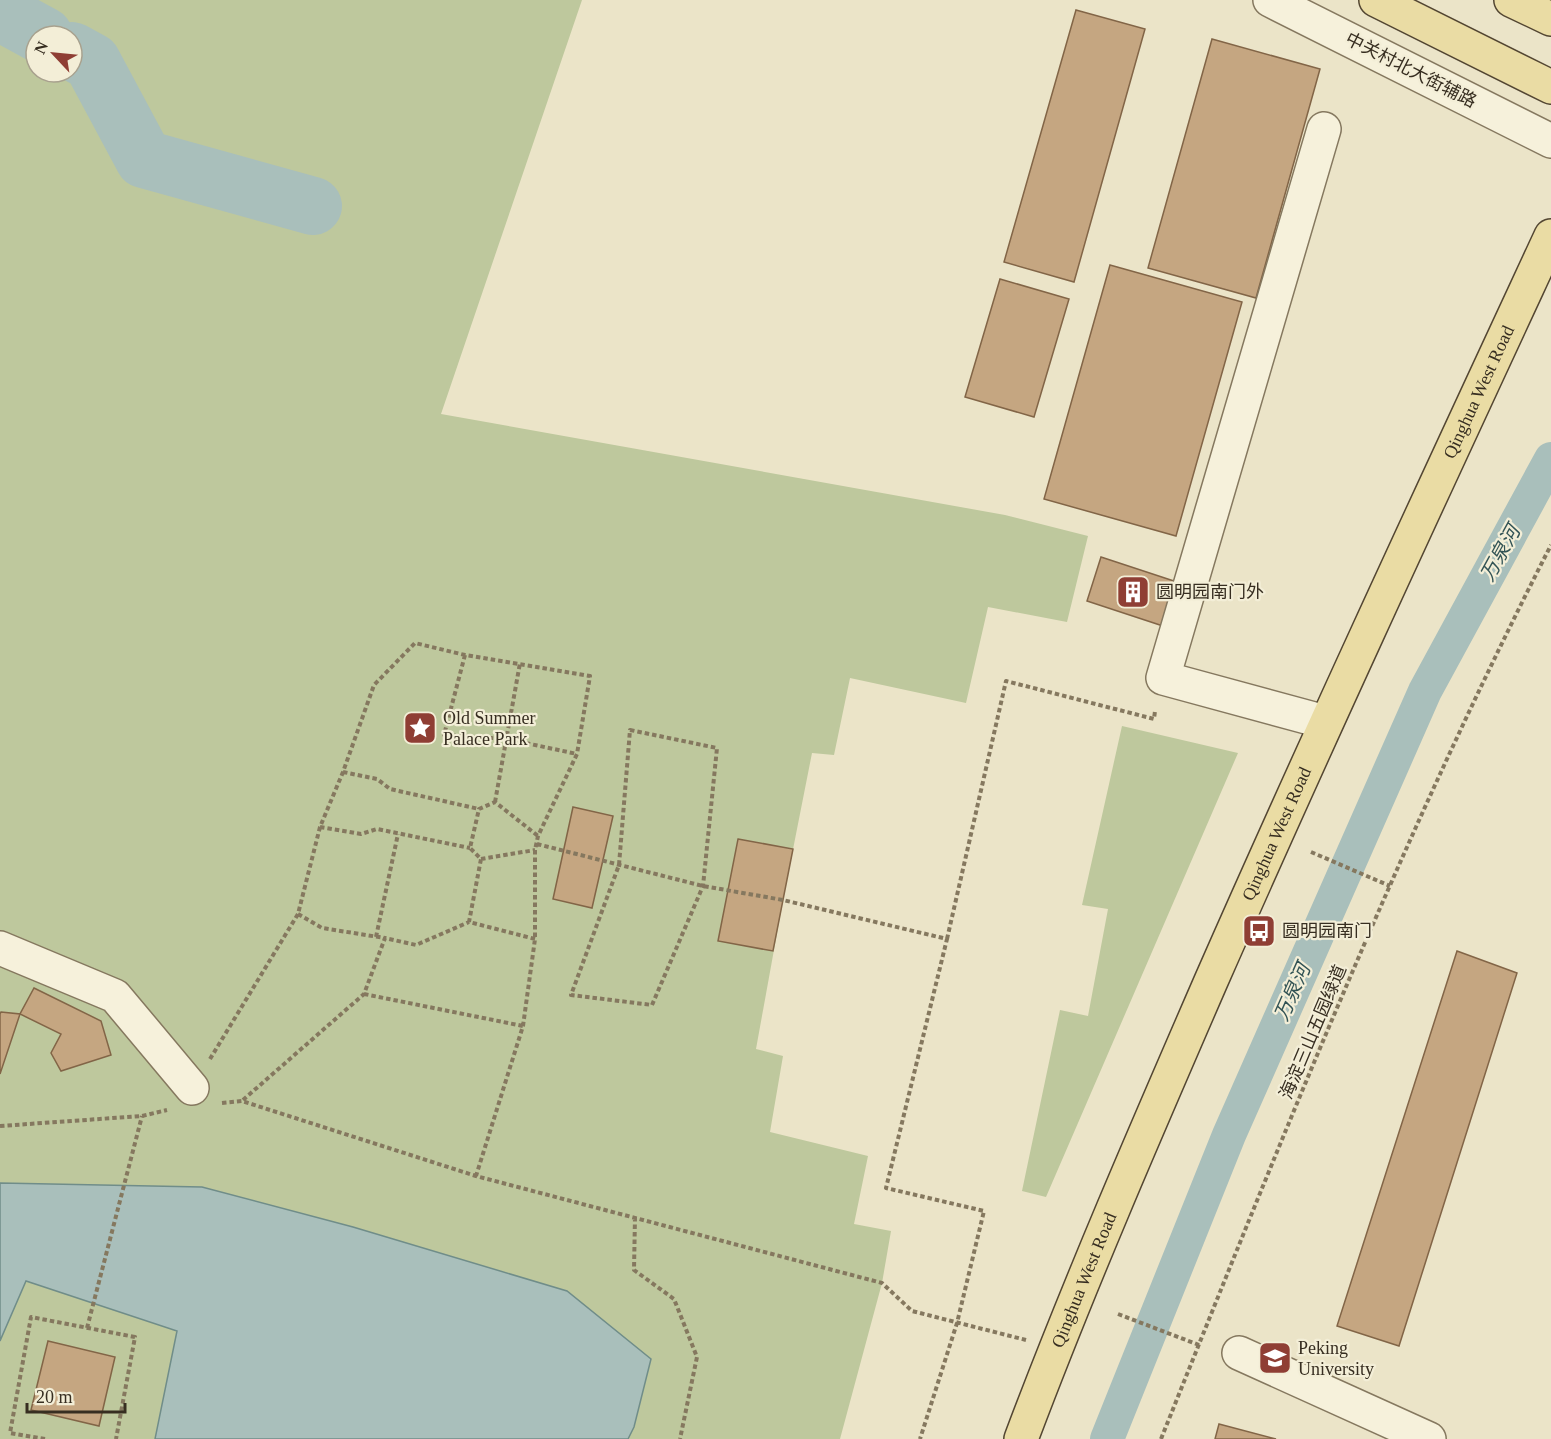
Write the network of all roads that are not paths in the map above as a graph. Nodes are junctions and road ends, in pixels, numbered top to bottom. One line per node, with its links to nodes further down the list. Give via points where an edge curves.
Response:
1 (1270, 0): 7 (street, 中关村北大街辅路)
2 (1376, 0): 5 (main road)
3 (1511, 0): 4 (main road)
4 (1551, 20)
5 (1551, 87)
6 (1324, 129): 9 (street, via 1163,678)
7 (1551, 141)
8 (1551, 236): 9 (main road, Qinghua West Road)
9 (1325, 722): 13 (main road, Qinghua West Road, via 1121,1188)
10 (0, 948): 11 (street, via 115,996)
11 (202, 1096)
12 (1239, 1353): 14 (street)
13 (1021, 1439)
14 (1429, 1439)

